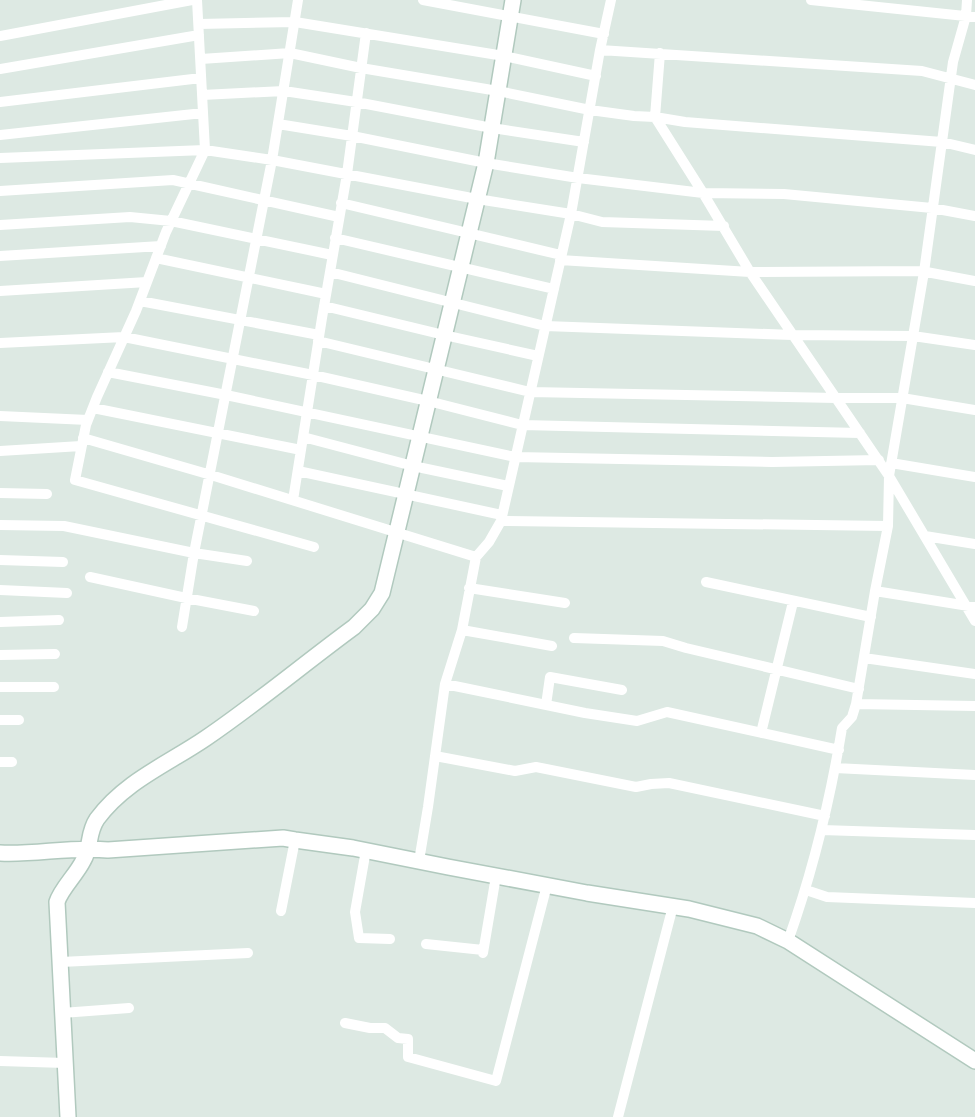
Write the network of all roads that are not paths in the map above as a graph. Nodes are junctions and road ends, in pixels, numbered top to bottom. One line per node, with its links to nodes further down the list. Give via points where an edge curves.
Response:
1 (192, 0): 15 (street)
2 (197, 0): 12 (street)
3 (298, 0): 11 (street)
4 (423, 0): 9 (street)
5 (513, 0): 9 (street)
6 (612, 0): 14 (street)
7 (811, 0): 10 (street)
8 (967, 0): 10 (street)
9 (511, 16): 14 (street); 19 (street)
10 (970, 17): 25 (street)
11 (295, 22): 12 (street); 13 (street); 17 (street)
12 (199, 30): 20 (street); 22 (street)
13 (366, 33): 19 (street); 21 (street)
14 (604, 34): 16 (street)
15 (0, 36)
16 (600, 50): 18 (street); 23 (street)
17 (290, 53): 20 (street); 21 (street); 27 (street)
18 (660, 53): 25 (street, via 922,71); 34 (street)
19 (504, 56): 23 (street); 28 (street)
20 (200, 59): 24 (street)
21 (361, 68): 28 (street); 31 (street)
22 (0, 69)
23 (596, 76): 32 (street)
24 (201, 78): 29 (street); 30 (street)
25 (950, 79): 26 (street); 40 (street)
26 (975, 85)
27 (284, 91): 29 (street); 31 (street); 35 (street)
28 (498, 91): 32 (street); 36 (street)
29 (202, 95): 33 (street)
30 (0, 102)
31 (356, 102): 36 (street); 38 (street)
32 (590, 110): 34 (street); 39 (street)
33 (203, 113): 37 (street); 41 (street)
34 (655, 117): 40 (street); 50 (street)
35 (278, 124): 38 (street); 44 (street)
36 (492, 128): 39 (street); 45 (street)
37 (0, 134)
38 (352, 136): 45 (street); 46 (street)
39 (584, 142): 47 (street)
40 (942, 142): 42 (street); 54 (street)
41 (205, 150): 43 (street); 44 (street); 48 (street)
42 (975, 150)
43 (0, 158)
44 (272, 160): 46 (street); 52 (street)
45 (486, 163): 47 (street); 51 (street)
46 (347, 174): 51 (street); 53 (street)
47 (578, 178): 50 (street); 55 (street)
48 (190, 184): 49 (street, via 173,180); 52 (street); 58 (street)
49 (0, 191)
50 (703, 193): 54 (street, via 784,194); 60 (street)
51 (478, 199): 55 (street); 61 (street)
52 (265, 201): 57 (street); 63 (street)
53 (341, 204): 57 (street); 61 (street)
54 (932, 208): 56 (street); 72 (street)
55 (571, 214): 60 (street, via 602,222); 67 (street)
56 (975, 216)
57 (339, 217): 62 (street)
58 (171, 221): 59 (street, via 130,217); 63 (street); 64 (street)
59 (0, 225)
60 (724, 226): 71 (street)
61 (469, 232): 67 (street); 69 (street)
62 (335, 238): 65 (street); 69 (street)
63 (257, 240): 65 (street); 73 (street)
64 (161, 246): 66 (street); 68 (street)
65 (332, 255): 70 (street)
66 (0, 256)
67 (561, 257): 71 (street); 76 (street)
68 (156, 258): 73 (street); 75 (street)
69 (461, 267): 76 (street); 80 (street)
70 (330, 272): 78 (street); 80 (street)
71 (750, 272): 72 (street); 85 (street)
72 (924, 272): 74 (street); 86 (street)
73 (249, 279): 78 (street); 82 (street)
74 (975, 281)
75 (147, 282): 77 (street); 79 (street)
76 (554, 288): 83 (street)
77 (0, 291)
78 (326, 294): 81 (street)
79 (140, 301): 82 (street); 87 (street)
80 (452, 304): 83 (street); 84 (street)
81 (324, 306): 84 (street); 88 (street)
82 (241, 320): 88 (street); 92 (street)
83 (545, 326): 85 (street); 91 (street)
84 (444, 335): 91 (street); 93 (street)
85 (794, 335): 86 (street); 98 (street)
86 (913, 336): 90 (street); 99 (street)
87 (124, 337): 89 (street); 92 (street); 94 (street)
88 (319, 338): 93 (street); 95 (street)
89 (0, 343)
90 (975, 345)
91 (538, 356): 96 (street)
92 (234, 358): 95 (street); 97 (street)
93 (436, 370): 96 (street); 100 (street)
94 (108, 372): 97 (street); 101 (street)
95 (313, 375): 100 (street); 103 (street)
96 (530, 392): 98 (street); 106 (street)
97 (226, 395): 103 (street); 108 (street)
98 (836, 398): 99 (street); 107 (street)
99 (902, 398): 102 (street); 116 (street)
100 (428, 401): 106 (street); 110 (street)
101 (93, 408): 105 (street); 108 (street)
102 (975, 410)
103 (307, 413): 109 (street); 110 (street)
104 (0, 416): 105 (street)
105 (88, 420): 111 (street)
106 (522, 426): 107 (street); 114 (street)
107 (860, 433): 115 (street)
108 (219, 434): 112 (street); 119 (street)
109 (304, 437): 112 (street); 117 (street)
110 (420, 437): 114 (street); 117 (street)
111 (82, 442): 113 (street); 119 (street); 127 (street, via 74,480)
112 (301, 450): 118 (street)
113 (0, 451)
114 (515, 458): 115 (street, via 772,462); 122 (street)
115 (879, 460): 120 (street)
116 (891, 462): 120 (street); 121 (street)
117 (412, 466): 122 (street); 125 (street)
118 (298, 471): 125 (street); 126 (street)
119 (210, 475): 126 (street); 127 (street)
120 (889, 476): 130 (street); 132 (street)
121 (975, 477)
122 (508, 486): 128 (street)
123 (0, 493): 124 (street)
124 (47, 494)
125 (406, 495): 128 (street); 131 (street)
126 (293, 500): 131 (street)
127 (202, 516): 134 (street); 135 (street)
128 (501, 518): 130 (street); 136 (street, via 489,542)
129 (0, 525): 135 (street, via 64,526)
130 (888, 526): 144 (street)
131 (397, 531): 136 (street); 185 (street, via 382,594 372,609 354,627 206,738 126,788 91,829)
132 (924, 536): 133 (street); 149 (street)
133 (975, 544)
134 (314, 547)
135 (194, 553): 138 (street); 146 (street)
136 (476, 557): 142 (street)
137 (0, 560): 139 (street)
138 (247, 561)
139 (64, 562)
140 (90, 577): 146 (street)
141 (706, 582): 147 (street)
142 (469, 588): 148 (street); 156 (street)
143 (0, 590): 145 (street)
144 (875, 591): 149 (street); 151 (street)
145 (67, 593)
146 (186, 598): 150 (street); 155 (street)
147 (793, 602): 151 (street); 162 (street)
148 (565, 603)
149 (970, 606): 153 (street)
150 (254, 611)
151 (871, 618): 161 (street)
152 (59, 620): 154 (street)
153 (975, 621)
154 (0, 622)
155 (182, 627)
156 (462, 630): 158 (street); 164 (street)
157 (574, 638): 162 (street, via 663,641)
158 (552, 646)
159 (55, 654): 160 (street)
160 (0, 656)
161 (864, 658): 163 (street); 167 (street)
162 (777, 670): 167 (street); 174 (street)
163 (975, 674)
164 (445, 684): 170 (street); 176 (street)
165 (0, 687): 166 (street)
166 (54, 687)
167 (859, 689): 169 (street)
168 (622, 690): 170 (street, via 550,677)
169 (856, 704): 171 (street); 175 (street, via 852,717 842,728)
170 (546, 705): 174 (street, via 637,722 668,712)
171 (975, 706)
172 (0, 720): 173 (street)
173 (19, 720)
174 (762, 733): 175 (street)
175 (839, 750): 179 (street)
176 (435, 756): 181 (street, via 516,771 536,768 636,787 669,783); 188 (street)
177 (0, 762): 178 (street)
178 (12, 762)
179 (835, 768): 180 (street); 181 (street)
180 (975, 775)
181 (825, 816): 182 (street)
182 (822, 830): 183 (street); 191 (street)
183 (975, 835)
184 (295, 840): 185 (street, via 282,838 108,850); 186 (street); 194 (street)
185 (89, 848): 187 (street); 199 (street, via 67,887 60,892 57,902)
186 (366, 850): 188 (street); 195 (street, via 355,912 359,938)
187 (0, 854)
188 (419, 861): 189 (street)
189 (496, 876): 190 (street); 197 (street, via 483,951)
190 (547, 885): 193 (street); 202 (street, via 496,1081 408,1057 408,1039 398,1038 385,1028)
191 (806, 890): 192 (street, via 827,897); 196 (street)
192 (975, 903)
193 (674, 906): 196 (street, via 757,926); 207 (street)
194 (281, 911)
195 (390, 939)
196 (788, 940): 204 (street)
197 (426, 944)
198 (248, 953): 199 (street)
199 (61, 962): 201 (street)
200 (130, 1008): 201 (street)
201 (62, 1013): 205 (street)
202 (345, 1023)
203 (0, 1061): 205 (street)
204 (975, 1061)
205 (65, 1063): 206 (street)
206 (68, 1117)
207 (618, 1117)

